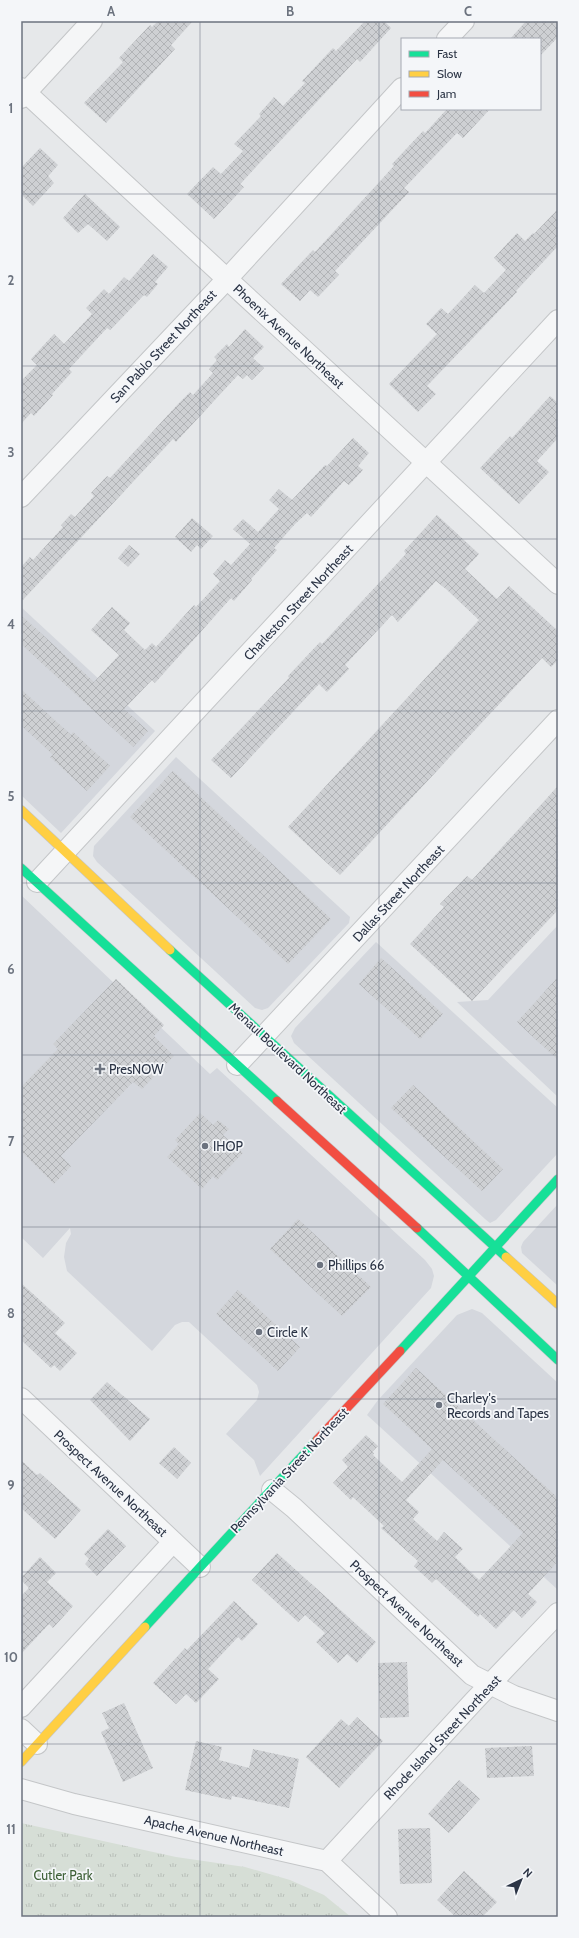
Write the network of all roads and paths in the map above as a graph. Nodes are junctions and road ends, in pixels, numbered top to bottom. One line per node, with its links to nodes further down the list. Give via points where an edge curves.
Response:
1 (92, 21): 5 (street)
2 (464, 21): 3 (street)
3 (448, 38)
4 (401, 89): 6 (street, San Pablo Street Northeast)
5 (23, 93): 6 (street, Phoenix Avenue Northeast)
6 (227, 280): 8 (street, Phoenix Avenue Northeast); 9 (street, San Pablo Street Northeast)
7 (558, 320): 8 (street, Charleston Street Northeast)
8 (426, 463): 10 (street, Phoenix Avenue Northeast); 13 (street, Charleston Street Northeast)
9 (21, 497)
10 (558, 584)
11 (558, 720): 16 (street, Dallas Street Northeast)
12 (21, 810): 13 (main road, Menaul Boulevard Northeast)
13 (66, 851): 15 (street, Charleston Street Northeast); 16 (main road, Menaul Boulevard Northeast)
14 (21, 868): 15 (main road)
15 (37, 882): 17 (main road)
16 (264, 1037): 17 (street, Dallas Street Northeast); 19 (main road, Menaul Boulevard Northeast)
17 (237, 1065): 20 (main road)
18 (558, 1179): 19 (main road, Pennsylvania Street Northeast)
19 (495, 1247): 20 (main road, Pennsylvania Street Northeast); 21 (main road, Menaul Boulevard Northeast)
20 (469, 1276): 22 (main road); 24 (main road, Pennsylvania Street Northeast)
21 (558, 1304)
22 (558, 1360)
23 (21, 1398): 25 (street, Prospect Avenue Northeast)
24 (272, 1490): 26 (main road, Pennsylvania Street Northeast); 28 (street, Prospect Avenue Northeast, via 472,1675)
25 (173, 1542): 26 (street, Prospect Avenue Northeast); 29 (street)
26 (200, 1567): 32 (main road, Pennsylvania Street Northeast)
27 (558, 1613): 28 (street, Rhode Island Street Northeast)
28 (489, 1685): 30 (street, Prospect Avenue Northeast); 35 (street, Rhode Island Street Northeast)
29 (21, 1707)
30 (558, 1711)
31 (21, 1729): 32 (street)
32 (38, 1744): 33 (main road, Pennsylvania Street Northeast)
33 (21, 1762)
34 (21, 1789): 35 (street, Apache Avenue Northeast, via 74,1804)
35 (327, 1861): 36 (street)
36 (387, 1917)

